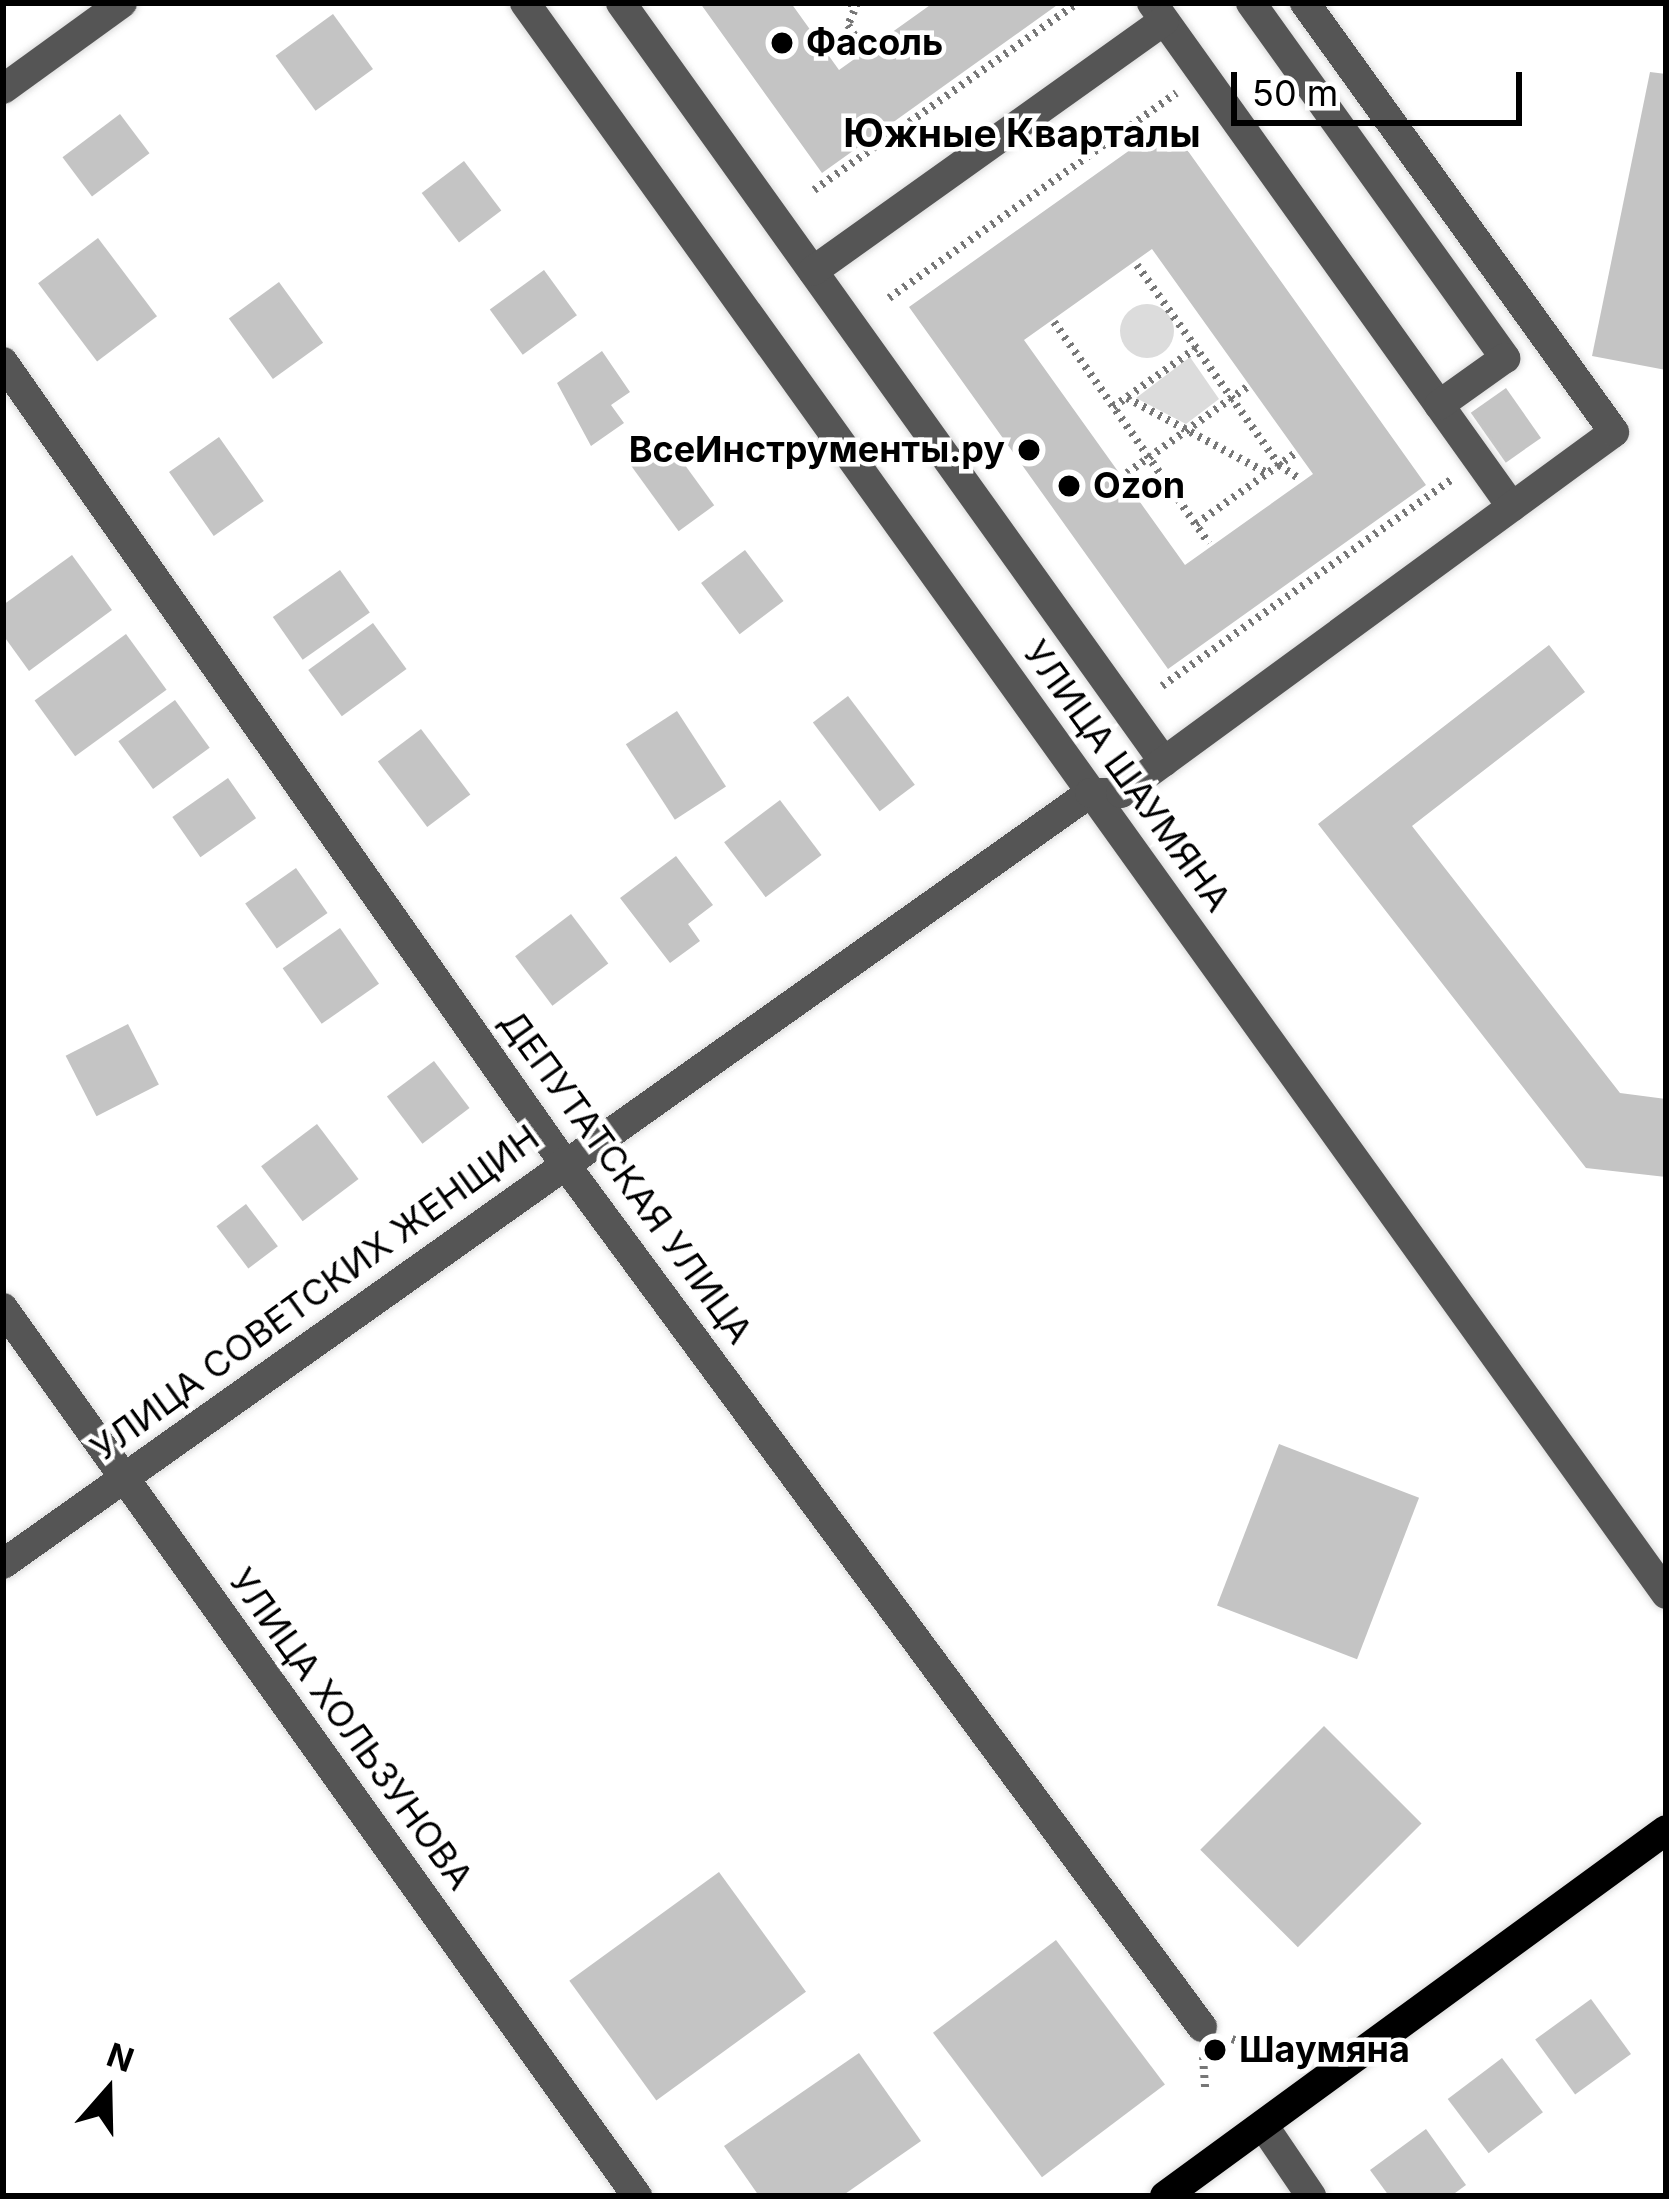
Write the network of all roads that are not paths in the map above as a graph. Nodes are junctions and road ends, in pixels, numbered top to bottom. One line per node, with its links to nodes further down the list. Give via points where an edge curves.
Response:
1 (122, 3): 7 (street)
2 (525, 3): 13 (street, УЛИЦА ШАУМЯНА)
3 (621, 3): 8 (street)
4 (1251, 3): 10 (street, via 1505,358)
5 (1305, 3): 11 (street, УЛИЦА СОВЕТСКИХ ЖЕНЩИН, via 1614,432)
6 (1158, 12): 8 (street); 10 (street)
7 (3, 89)
8 (813, 271): 12 (street)
9 (3, 362): 14 (street, ДЕПУТАТСКАЯ УЛИЦА)
10 (1439, 405): 11 (street)
11 (1512, 507): 12 (street, УЛИЦА СОВЕТСКИХ ЖЕНЩИН)
12 (1164, 762): 13 (street, УЛИЦА СОВЕТСКИХ ЖЕНЩИН, via 1121,793)
13 (1090, 793): 14 (street, УЛИЦА СОВЕТСКИХ ЖЕНЩИН); 18 (street, УЛИЦА ШАУМЯНА)
14 (564, 1163): 16 (street, УЛИЦА СОВЕТСКИХ ЖЕНЩИН); 20 (street, ДЕПУТАТСКАЯ УЛИЦА)
15 (3, 1307): 16 (street, УЛИЦА ХОЛЬЗУНОВА)
16 (124, 1477): 17 (street, УЛИЦА СОВЕТСКИХ ЖЕНЩИН); 22 (street, УЛИЦА ХОЛЬЗУНОВА)
17 (3, 1564)
18 (1661, 1579)
19 (1666, 1830): 21 (main road)
20 (1202, 2027)
21 (1264, 2125): 23 (main road); 24 (street)
22 (637, 2196)
23 (1165, 2196)
24 (1311, 2196)

